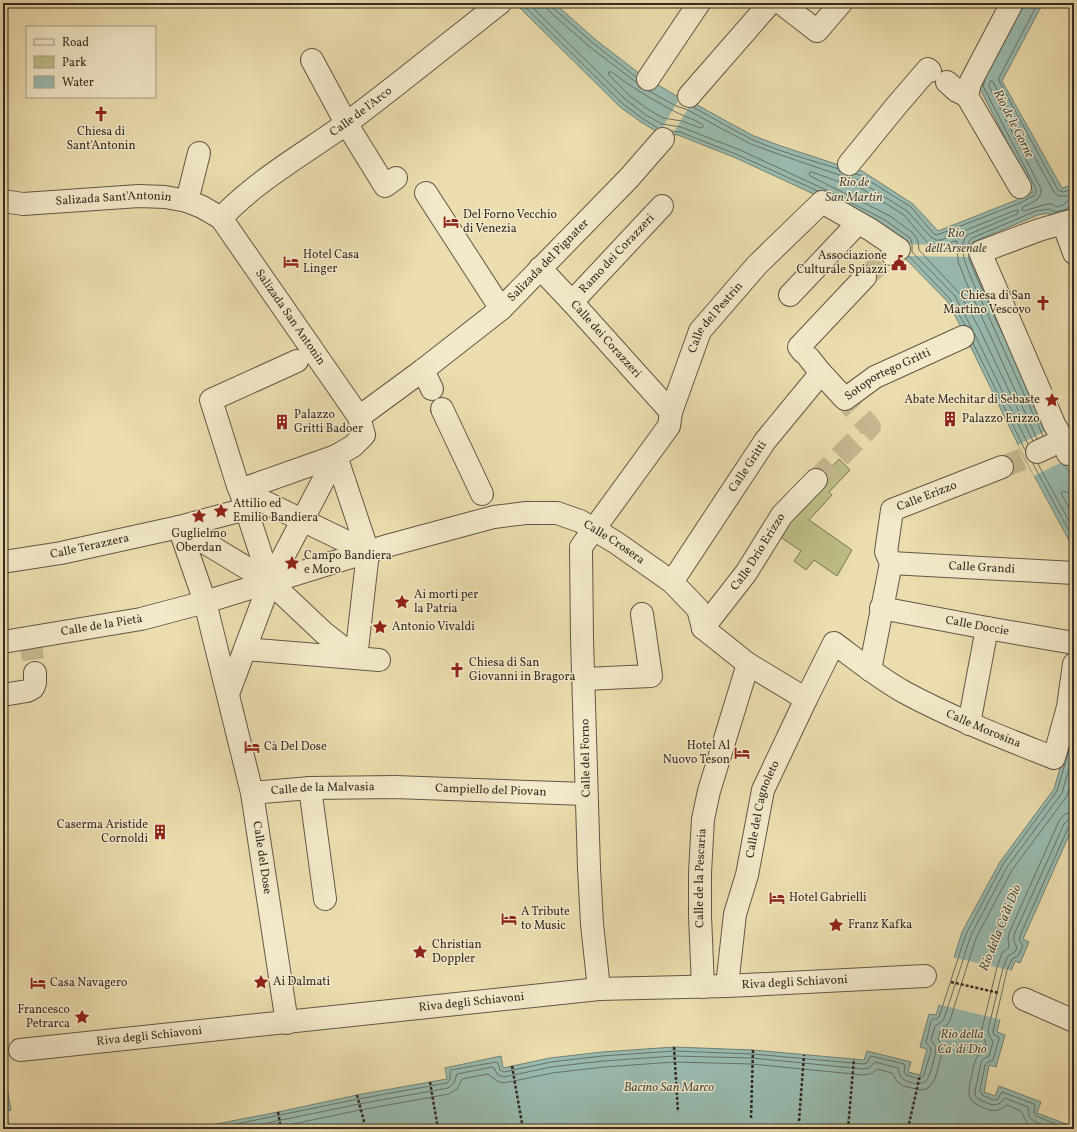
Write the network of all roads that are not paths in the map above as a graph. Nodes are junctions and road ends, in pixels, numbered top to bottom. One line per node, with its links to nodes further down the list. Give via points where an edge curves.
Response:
1 (500, 3): 11 (street, Calle de l'Arco)
2 (770, 3): 9 (street)
3 (781, 3): 4 (street, via 818,31)
4 (841, 3)
5 (1012, 3): 10 (street, via 970,83)
6 (691, 6): 8 (street)
7 (312, 60): 11 (street)
8 (648, 79)
9 (689, 96)
10 (967, 96): 14 (street, via 928,70); 16 (street)
11 (346, 123): 15 (street, via 385,186); 21 (street, Calle de l'Arco, via 258,185)
12 (663, 139): 26 (street, Salizada del Pignater, via 629,178)
13 (199, 153): 19 (street)
14 (849, 164)
15 (396, 178)
16 (1020, 187)
17 (426, 194): 30 (street)
18 (3, 201): 19 (street, Salizada Sant'Antonin, via 23,204 139,196)
19 (187, 201): 21 (street, Salizada Sant'Antonin)
20 (662, 206): 29 (street, Ramo dei Corazzeri)
21 (221, 218): 32 (street, Salizada San Antonin)
22 (1068, 221): 25 (street); 37 (street, via 980,252 995,287)
23 (858, 223): 24 (street, Calle del Pestrin); 28 (street); 35 (street, Calle del Pestrin, via 822,202 757,265 700,331)
24 (903, 251)
25 (1074, 253)
26 (540, 268): 29 (street, Calle dei Corazzeri); 30 (street, Salizada del Pignater)
27 (865, 278): 33 (street, Calle Gritti, via 799,347)
28 (790, 295)
29 (572, 302): 35 (street, Calle dei Corazzeri)
30 (501, 309): 36 (street, Salizada del Pignater, via 428,379)
31 (964, 337): 33 (street, Sotoportego Gritti, via 875,377 847,402)
32 (303, 359): 36 (street, Salizada San Antonin); 41 (street, via 211,400)
33 (811, 361): 51 (street, Calle Gritti, via 765,441)
34 (442, 409): 42 (street)
35 (671, 412): 45 (street, Calle del Pestrin, via 669,426)
36 (358, 418): 38 (street, via 364,435)
37 (1051, 450)
38 (344, 451): 41 (street); 43 (street); 46 (street)
39 (1002, 467): 48 (street, Calle Erizzo, via 892,510 886,552)
40 (816, 480): 55 (street, Calle Drio Erizzo, via 782,515 746,573)
41 (241, 495): 43 (street); 44 (street); 50 (street)
42 (489, 507): 45 (street, Calle Crosera, via 526,513 557,513 580,521); 46 (street, Calle Crosera)
43 (302, 520): 46 (street); 50 (street)
44 (177, 527): 47 (street, Calle Terazzera, via 60,553); 50 (street); 52 (street)
45 (593, 529): 51 (street, Calle Crosera); 67 (street, Calle del Forno, via 581,547)
46 (368, 552): 50 (street); 61 (street)
47 (3, 562)
48 (890, 563): 49 (street, Calle Grandi); 53 (street, Calle Erizzo)
49 (1074, 574)
50 (270, 582): 52 (street); 60 (street); 61 (street, via 324,633)
51 (672, 582): 55 (street, Calle Crosera, via 698,609)
52 (202, 603): 57 (street, Calle de la Pietà, via 141,619); 68 (street)
53 (881, 608): 56 (street, Calle Doccie); 65 (street, Calle Erizzo)
54 (642, 614): 67 (street, via 651,676)
55 (703, 628): 63 (street)
56 (987, 628): 59 (street, Calle Doccie); 71 (street)
57 (3, 642)
58 (834, 643): 65 (street, Calle Morosina); 70 (street, Calle del Cagnoleto)
59 (1074, 643)
60 (245, 649): 61 (street); 68 (street)
61 (356, 658): 62 (street)
62 (379, 660)
63 (748, 664): 70 (street); 79 (street, Calle de la Pescaria, via 702,819 700,916)
64 (1074, 664): 71 (street, Calle Morosina, via 1068,706 1054,758)
65 (870, 670): 71 (street, Calle Morosina, via 904,691)
66 (35, 673): 69 (street, via 33,688)
67 (584, 679): 75 (street, Calle del Forno)
68 (228, 694): 74 (street, Calle del Dose)
69 (3, 695)
70 (806, 699): 78 (street, Calle del Cagnoleto, via 764,790 747,875 735,914)
71 (969, 724)
72 (395, 787): 73 (street, Calle de la Malvasia); 75 (street, Campiello del Piovan)
73 (310, 788): 74 (street, Calle de la Malvasia); 76 (street)
74 (252, 793): 83 (street, Calle del Dose)
75 (586, 794): 80 (street, Calle del Forno, via 592,924)
76 (325, 899)
77 (925, 976): 78 (street, Riva degli Schiavoni)
78 (727, 986): 79 (street, Riva degli Schiavoni)
79 (703, 987): 80 (street, Riva degli Schiavoni)
80 (599, 989): 83 (street, Riva degli Schiavoni)
81 (1024, 1000): 82 (street)
82 (1074, 1021)
83 (287, 1023): 84 (street, Riva degli Schiavoni)
84 (20, 1050)

